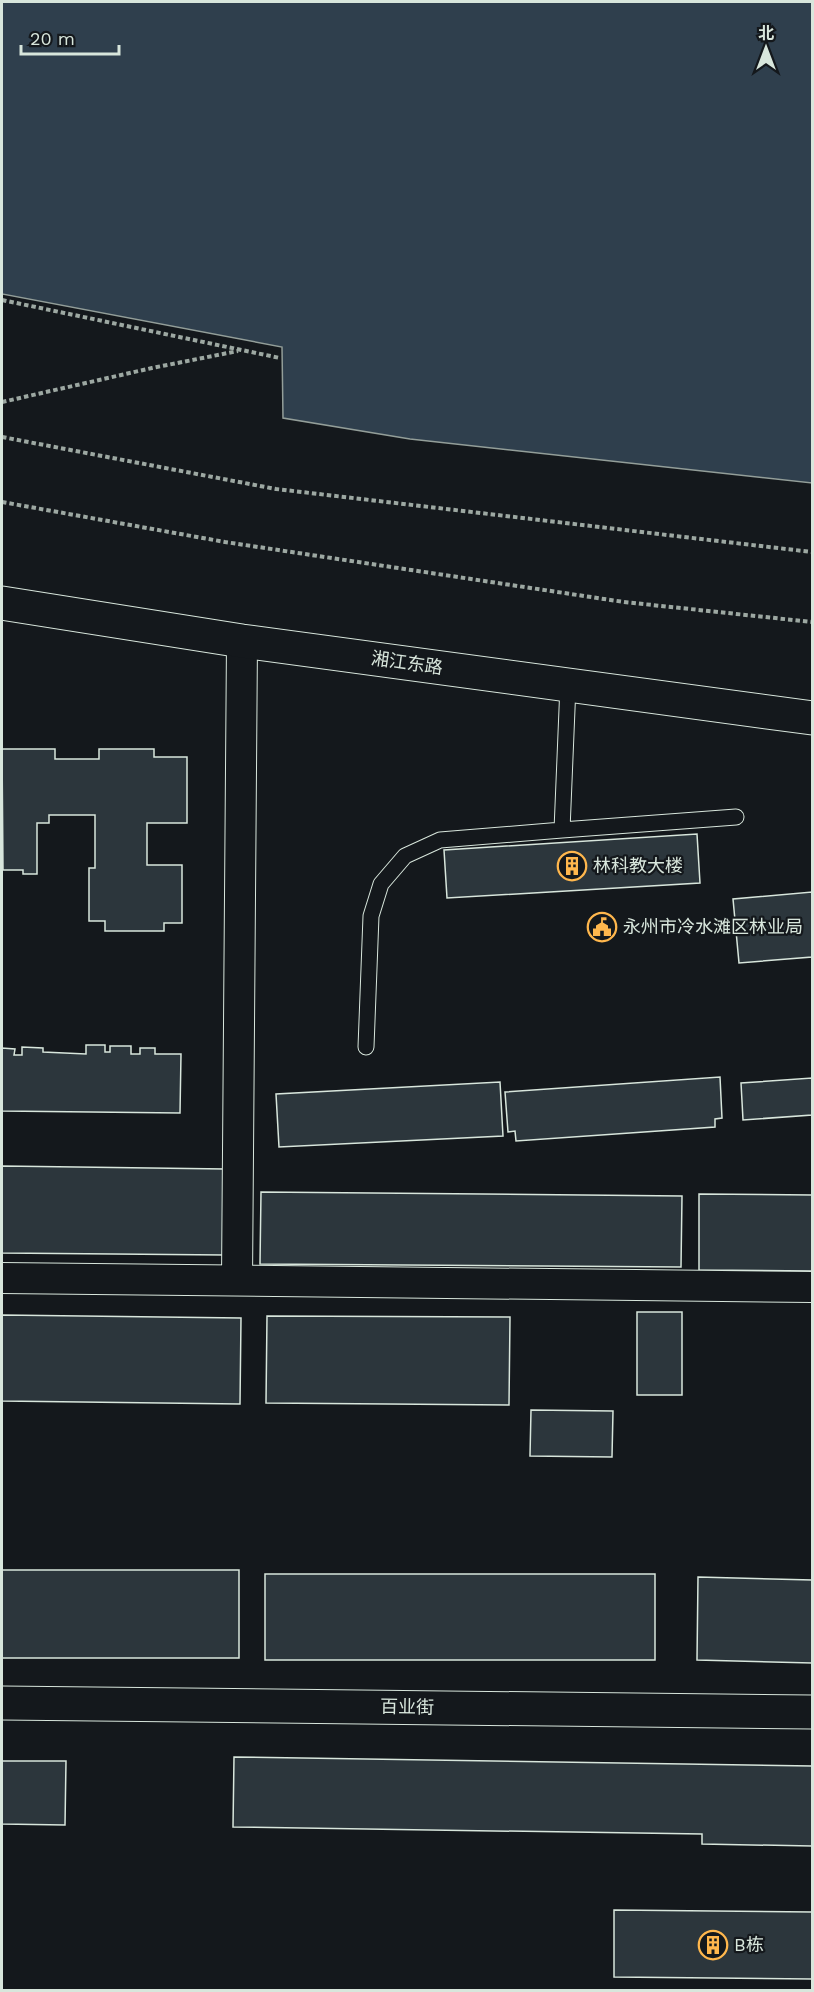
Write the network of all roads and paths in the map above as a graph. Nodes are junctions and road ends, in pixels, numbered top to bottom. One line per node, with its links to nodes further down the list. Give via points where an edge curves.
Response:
1 (2, 300): 2 (path)
2 (243, 350): 3 (path); 4 (path)
3 (280, 358)
4 (2, 402)
5 (2, 436): 7 (path, via 276,489)
6 (2, 502): 9 (path, via 225,542 588,596)
7 (813, 552)
8 (2, 603): 10 (main road, 湘江东路)
9 (813, 622)
10 (242, 641): 11 (main road, 湘江东路); 17 (street)
11 (568, 685): 12 (main road, 湘江东路); 14 (lane)
12 (813, 718)
13 (736, 817): 14 (lane)
14 (562, 830): 15 (lane, via 440,840 405,856 381,884 371,916)
15 (366, 1047)
16 (2, 1278): 17 (street)
17 (237, 1280): 18 (street)
18 (813, 1287)
19 (2, 1703): 20 (main road, 百业街)
20 (813, 1712)

